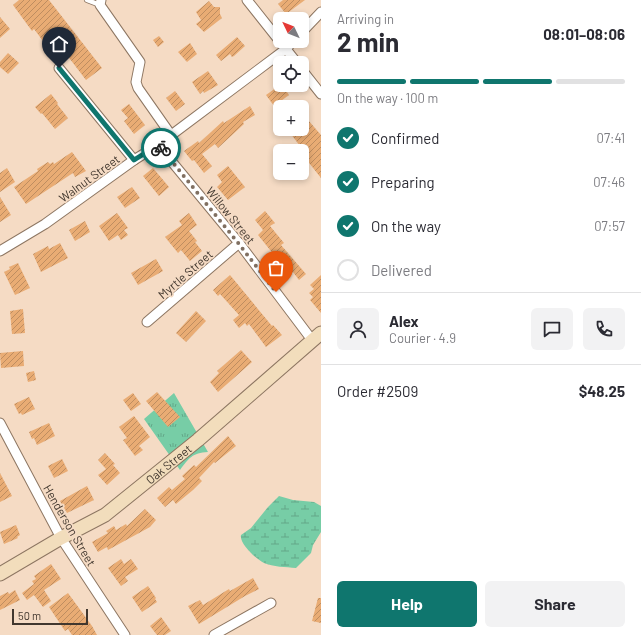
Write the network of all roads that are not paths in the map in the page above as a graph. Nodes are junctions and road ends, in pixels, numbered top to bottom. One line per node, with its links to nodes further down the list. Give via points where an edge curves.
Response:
1 (87, 0): 3 (lane)
2 (247, 0): 6 (street)
3 (100, 2): 11 (street, via 140,62 136,82 138,88)
4 (321, 12): 5 (street)
5 (309, 25)
6 (286, 49): 7 (street); 11 (street, Walnut Street)
7 (292, 56)
8 (59, 68): 13 (street)
9 (309, 79): 10 (street)
10 (321, 94)
11 (170, 135): 12 (street, Walnut Street)
12 (158, 145): 13 (street, Walnut Street); 14 (street, Willow Street)
13 (134, 160): 15 (street, Walnut Street, via 45,224)
14 (239, 244): 16 (street, Myrtle Street); 17 (street, Willow Street)
15 (0, 251)
16 (147, 322)
17 (317, 336): 19 (street, Oak Street, via 198,440 105,516)
18 (0, 423): 19 (street, Henderson Street)
19 (61, 538): 20 (street, Oak Street); 22 (street, Henderson Street)
20 (0, 574)
21 (271, 603): 23 (street)
22 (125, 635)
23 (214, 635)

